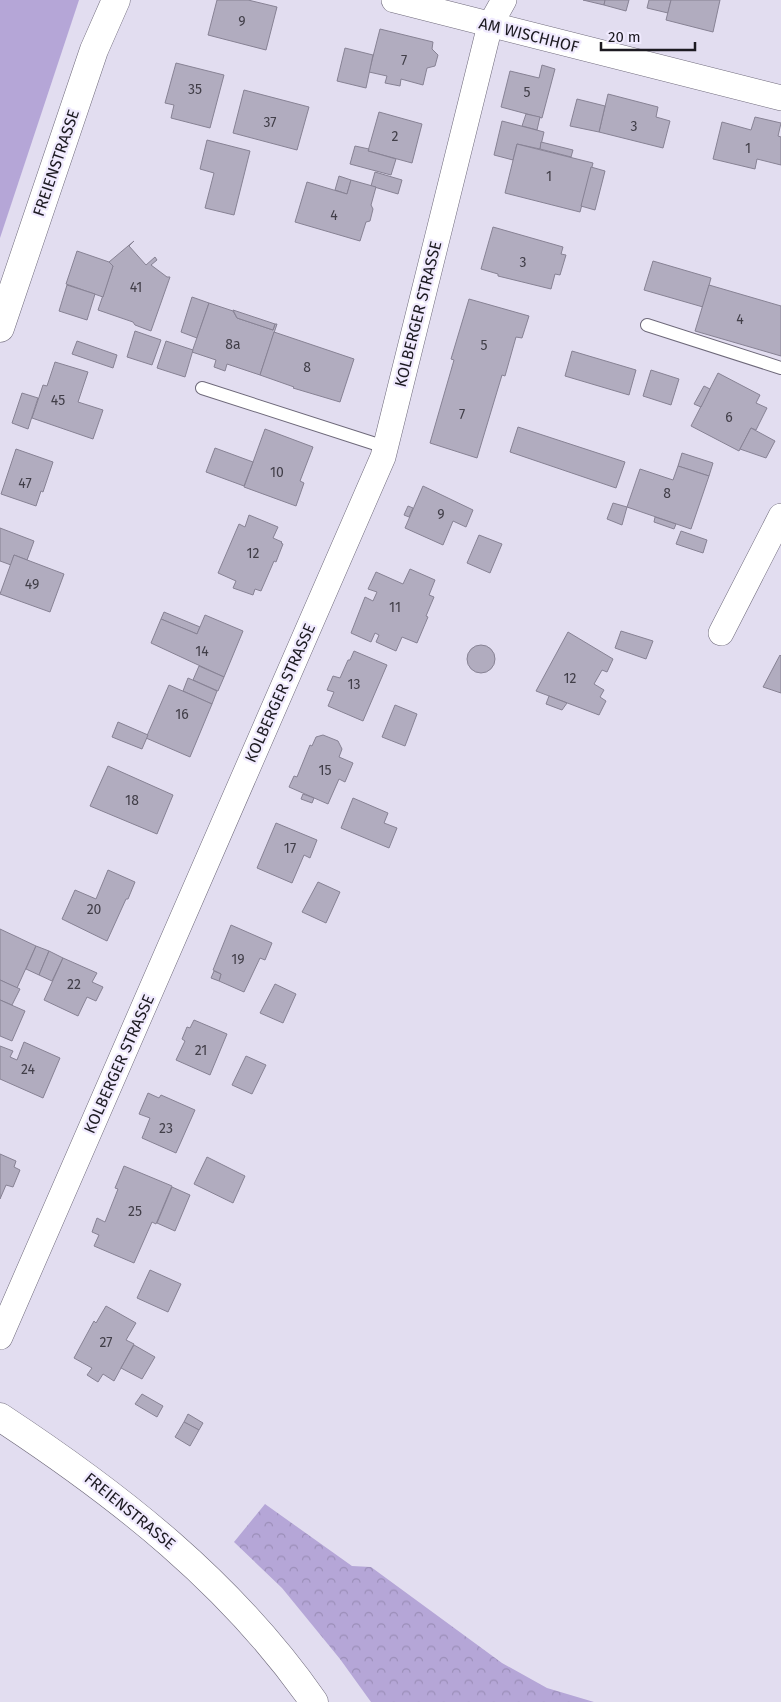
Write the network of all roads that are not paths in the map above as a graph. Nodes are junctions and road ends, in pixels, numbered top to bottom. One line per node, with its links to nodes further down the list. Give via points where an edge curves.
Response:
1 (116, 0): 7 (street, FREIENSTRASSE, via 94,50)
2 (394, 0): 4 (street, AM WISCHHOF)
3 (504, 0): 4 (street, KOLBERGER STRASSE)
4 (490, 26): 5 (street, AM WISCHHOF); 10 (street, KOLBERGER STRASSE)
5 (781, 98)
6 (647, 325): 8 (lane)
7 (0, 328)
8 (781, 368)
9 (202, 388): 10 (lane)
10 (385, 447): 13 (street, KOLBERGER STRASSE, via 383,458)
11 (781, 516): 12 (street)
12 (721, 633)
13 (0, 1337)
14 (0, 1417): 15 (street, FREIENSTRASSE, via 59,1456 161,1534 224,1593)
15 (314, 1702)

